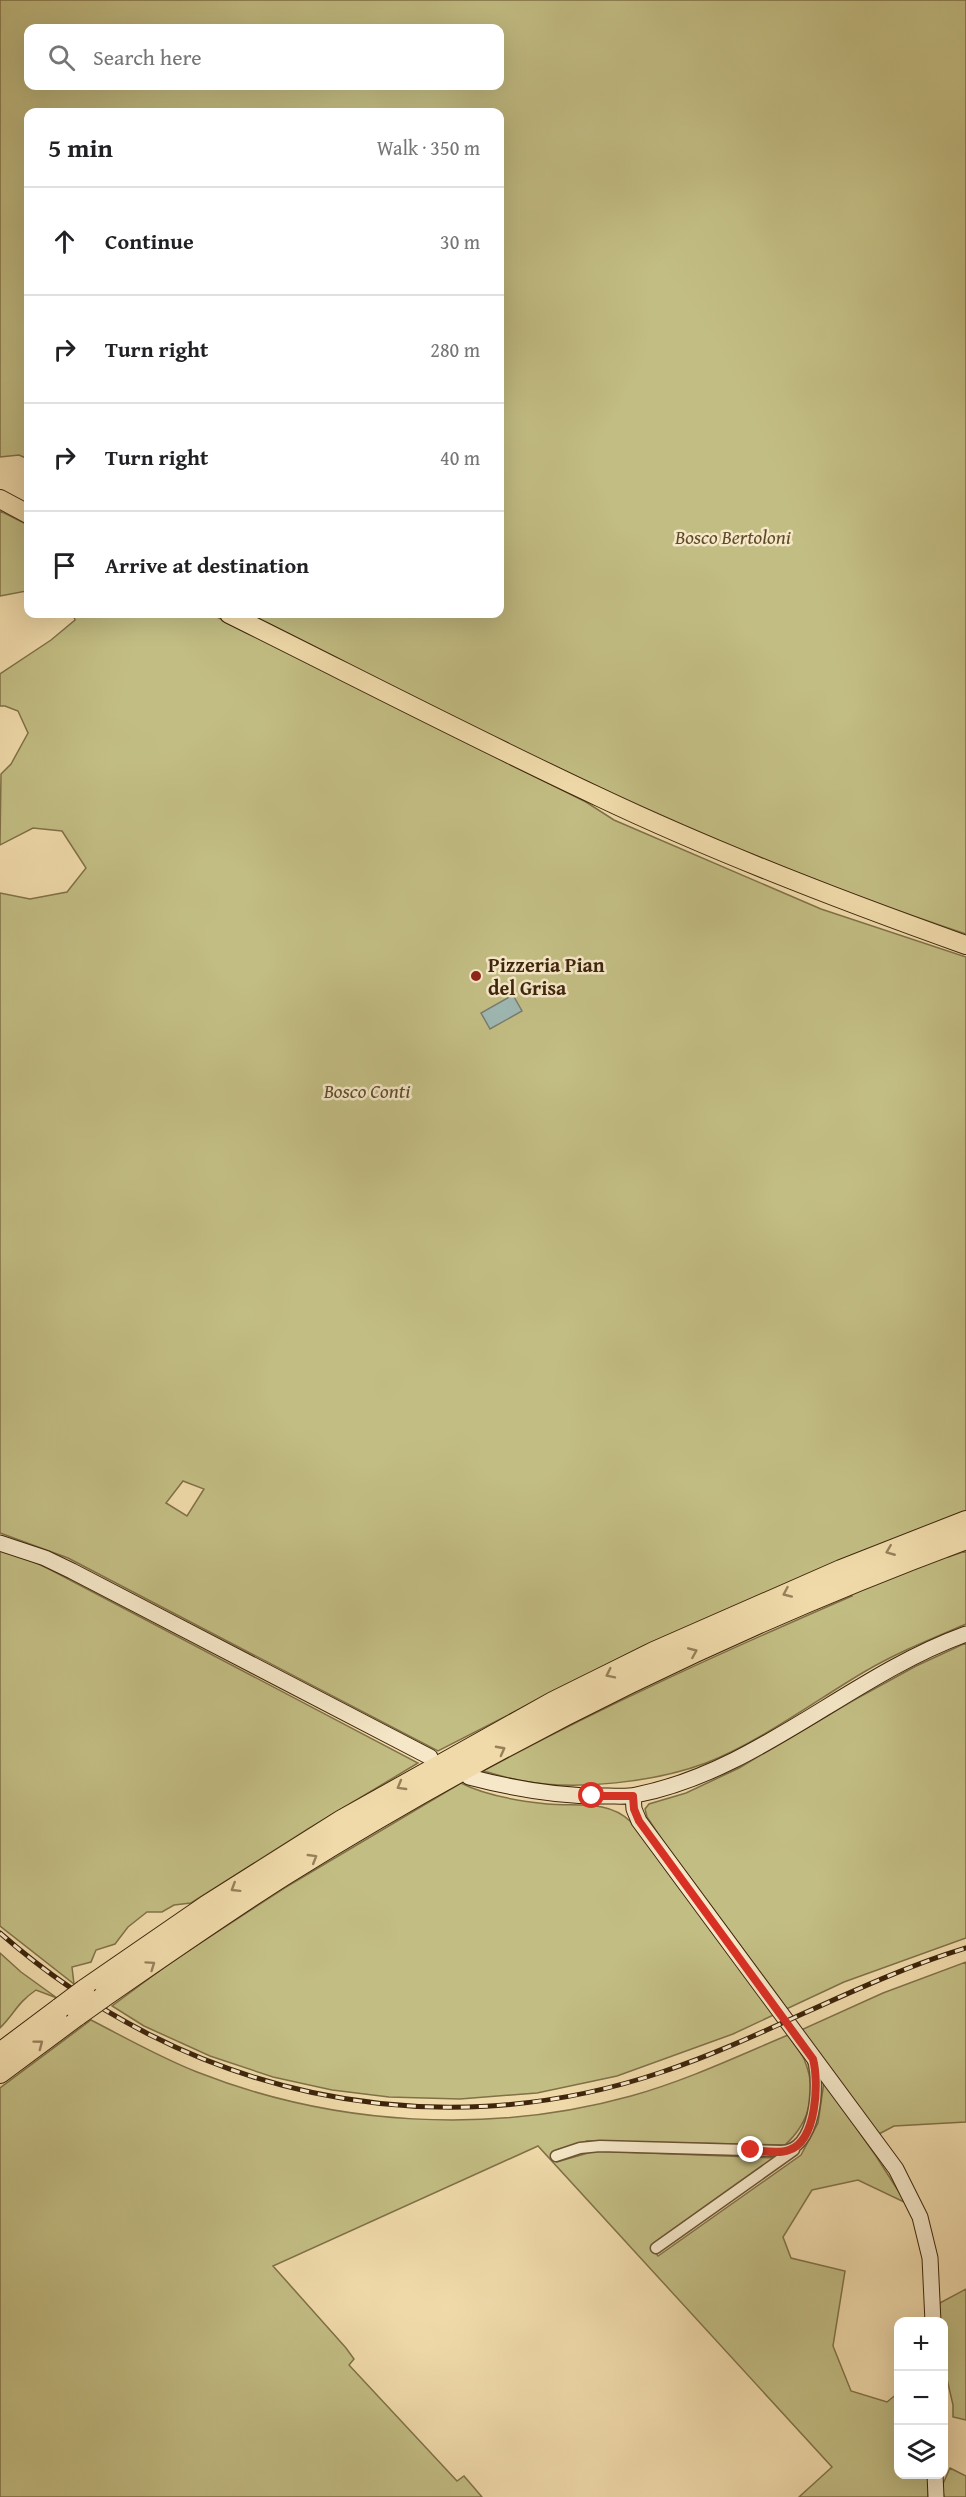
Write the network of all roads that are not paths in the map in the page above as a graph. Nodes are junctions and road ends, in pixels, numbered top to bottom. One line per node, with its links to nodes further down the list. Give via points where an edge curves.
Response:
1 (0, 499): 2 (main road)
2 (24, 511)
3 (237, 618): 4 (main road, via 599,797 846,903)
4 (966, 945)
5 (966, 1521): 6 (highway)
6 (941, 1539): 7 (highway); 9 (highway)
7 (966, 1539)
8 (0, 1543): 11 (main road, via 63,1567)
9 (844, 1578): 14 (highway, one-way to 9, bridge, via 102,1998 220,1916 466,1768); 14 (highway, one-way to 14, bridge, via 654,1652 454,1755 206,1906 84,1990)
10 (966, 1634): 13 (main road, via 910,1657 726,1765 679,1784)
11 (430, 1757)
12 (469, 1777): 13 (main road, via 542,1792)
13 (633, 1796): 16 (main road, via 639,1821)
14 (69, 2011): 15 (highway); 17 (highway, one-way to 14)
15 (0, 2053)
16 (813, 2059): 18 (street, via 817,2078 814,2109); 21 (main road, via 896,2169 915,2204 930,2258)
17 (0, 2073)
18 (798, 2145): 19 (street, via 787,2151 600,2146); 20 (street, via 782,2161)
19 (556, 2156)
20 (656, 2248)
21 (933, 2317)
22 (935, 2479): 23 (main road)
23 (936, 2497)

